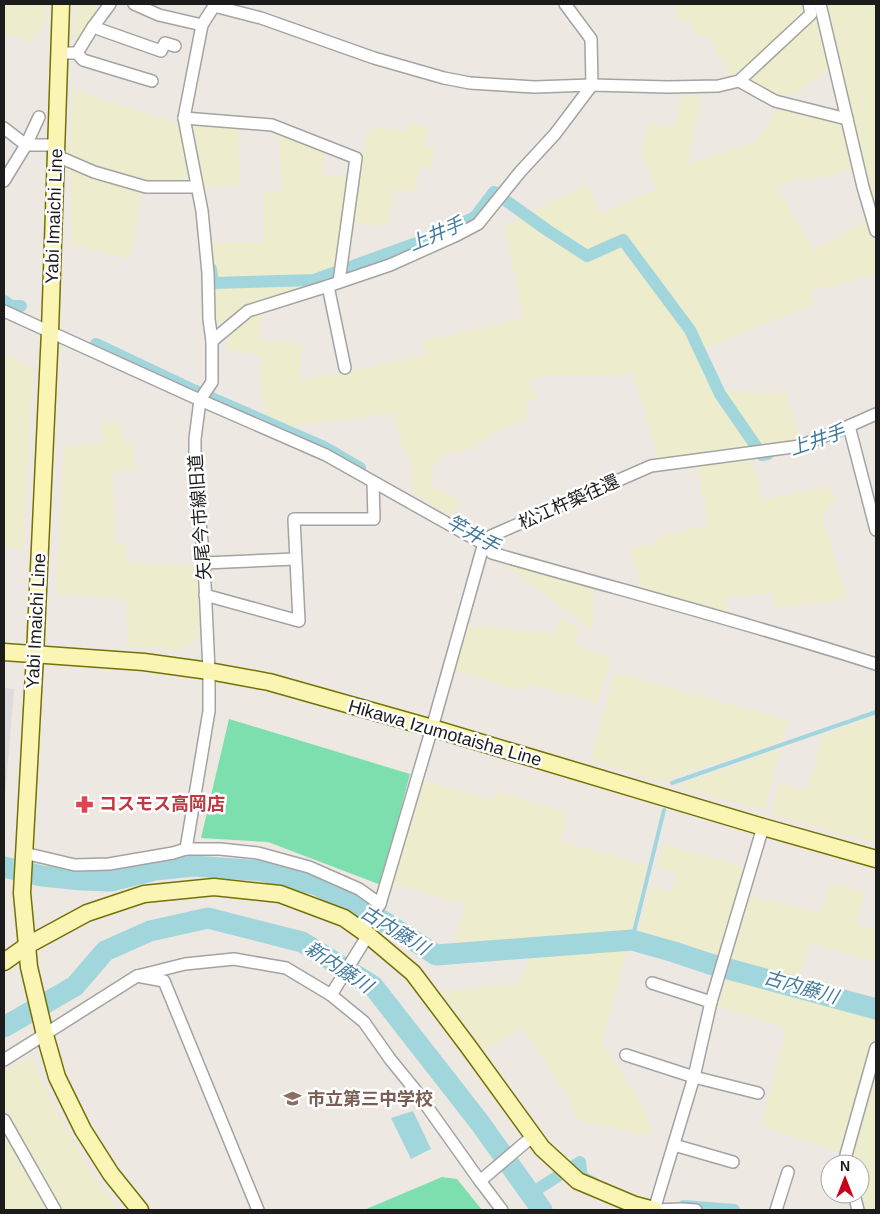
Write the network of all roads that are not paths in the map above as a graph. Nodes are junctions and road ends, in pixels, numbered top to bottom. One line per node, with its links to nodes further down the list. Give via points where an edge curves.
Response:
1 (61, 4): 10 (main road, Yabi Imaichi Line)
2 (110, 4): 8 (street)
3 (134, 4): 7 (street, via 159,15)
4 (565, 4): 14 (street, via 591,39)
5 (820, 4): 6 (street); 17 (street)
6 (810, 9): 13 (street)
7 (202, 25): 14 (street, via 214,6 261,18 374,58 444,78 534,88); 16 (street)
8 (93, 27): 9 (street, via 161,51 165,43); 11 (street)
9 (175, 46)
10 (59, 53): 11 (street); 20 (main road, Yabi Imaichi Line)
11 (77, 53): 12 (street, via 83,60)
12 (152, 81)
13 (739, 81): 14 (street, via 718,86); 17 (street, via 775,101)
14 (592, 85): 24 (street, via 478,224 390,265)
15 (40, 117): 19 (street)
16 (184, 118): 22 (street); 24 (street, via 272,125 356,158)
17 (847, 119): 23 (street)
18 (4, 128): 19 (street)
19 (26, 145): 20 (street); 21 (street)
20 (56, 152): 22 (street, via 64,160 94,172 146,187); 26 (main road, Yabi Imaichi Line)
21 (4, 181)
22 (197, 187): 27 (street, via 202,211)
23 (876, 231)
24 (333, 284): 27 (street, via 248,311); 28 (street)
25 (4, 311): 26 (street)
26 (50, 331): 29 (street); 39 (main road, Yabi Imaichi Line)
27 (212, 341): 29 (street, via 212,382)
28 (345, 368)
29 (200, 400): 32 (street, via 326,455); 36 (street, 矢尾今市線旧道, via 195,470)
30 (876, 414): 31 (street, 松江杵築往還)
31 (849, 426): 33 (street); 34 (street, 松江杵築往還, via 800,446 651,466 491,536)
32 (372, 482): 34 (street); 35 (street, via 374,519 294,519)
33 (876, 530)
34 (484, 545): 40 (street, via 492,553); 42 (street)
35 (295, 559): 36 (street); 37 (street, via 299,621)
36 (204, 563): 37 (street, 矢尾今市線旧道)
37 (206, 595): 41 (street, 矢尾今市線旧道)
38 (4, 652): 39 (main road, Hikawa Izumotaisha Line)
39 (35, 655): 41 (main road, Hikawa Izumotaisha Line, via 144,662); 45 (main road, Yabi Imaichi Line)
40 (876, 664)
41 (209, 672): 42 (main road, Hikawa Izumotaisha Line, via 269,682); 44 (street, 矢尾今市線旧道, via 209,711)
42 (432, 728): 43 (main road, Hikawa Izumotaisha Line); 47 (street)
43 (763, 827): 46 (main road, Hikawa Izumotaisha Line); 54 (street)
44 (186, 849): 45 (street, via 109,864 75,865); 47 (street, via 258,853 309,867 359,889)
45 (24, 853): 49 (main road, Yabi Imaichi Line, via 22,893)
46 (876, 859)
47 (380, 904): 48 (street)
48 (365, 933): 49 (main road, via 344,918 280,894 214,887 144,894 87,913); 53 (street); 62 (main road, via 413,973 468,1046)
49 (28, 945): 50 (main road); 55 (main road, Yabi Imaichi Line, via 29,967)
50 (4, 962)
51 (138, 976): 53 (street, via 185,964 234,959 286,968); 55 (street); 70 (street, via 164,981)
52 (652, 983): 54 (street)
53 (331, 995): 67 (street, via 364,1022)
54 (711, 1002): 59 (street)
55 (45, 1035): 58 (street); 69 (main road, Yabi Imaichi Line, via 58,1077 83,1130 111,1174)
56 (876, 1048): 64 (street)
57 (626, 1055): 59 (street)
58 (4, 1060)
59 (694, 1077): 60 (street); 63 (street)
60 (758, 1093)
61 (4, 1120): 68 (street)
62 (531, 1140): 67 (street); 72 (main road, via 578,1180 634,1205)
63 (674, 1145): 65 (street); 72 (street)
64 (846, 1154)
65 (733, 1162)
66 (788, 1172): 74 (street)
67 (482, 1179): 71 (street)
68 (55, 1210)
69 (140, 1210)
70 (258, 1210)
71 (502, 1210)
72 (654, 1210): 73 (street)
73 (696, 1210)
74 (776, 1210)

